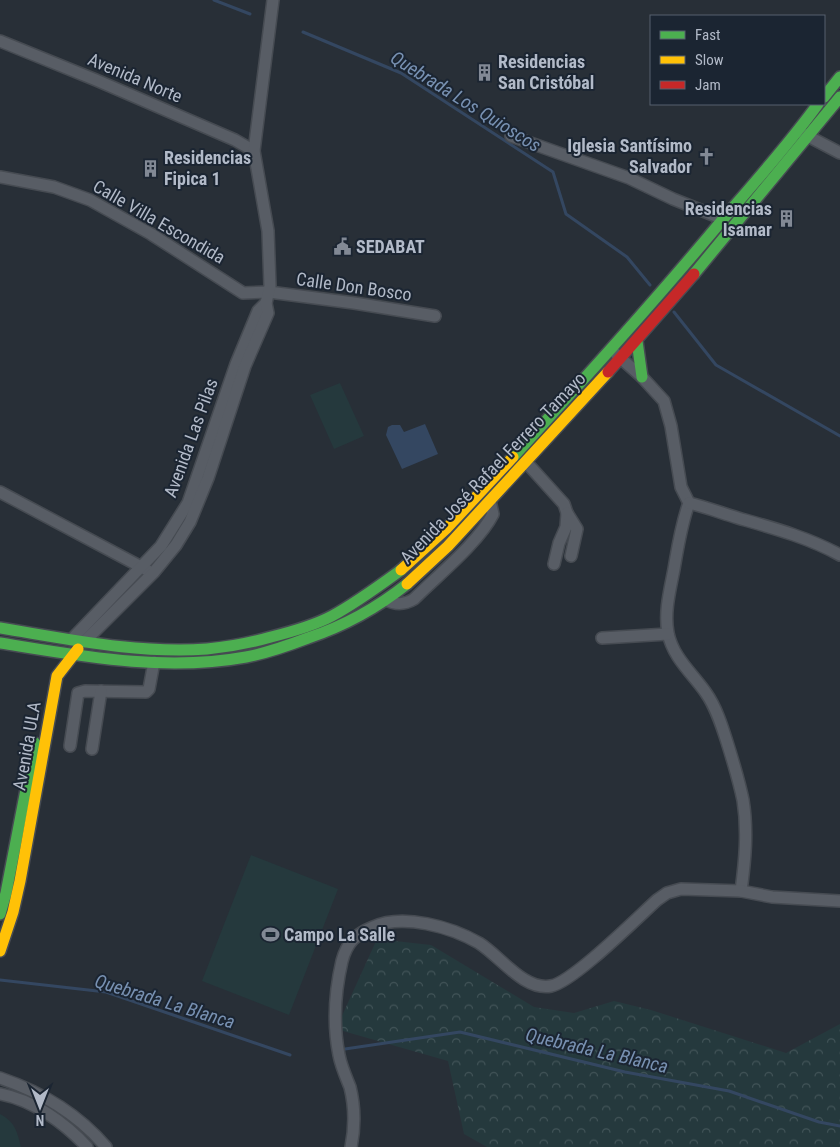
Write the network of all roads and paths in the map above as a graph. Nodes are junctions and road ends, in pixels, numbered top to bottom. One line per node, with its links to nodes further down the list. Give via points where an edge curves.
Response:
1 (273, 0): 10 (street, Avenida Las Pilas)
2 (0, 41): 10 (street, Avenida Norte, via 235,140)
3 (840, 77): 4 (street)
4 (825, 96)
5 (840, 97): 9 (street, Avenida José Rafael Ferrero Tamayo)
6 (817, 105): 7 (street, Avenida José Rafael Ferrero Tamayo)
7 (798, 131): 9 (street); 13 (street, Avenida José Rafael Ferrero Tamayo)
8 (511, 136): 13 (street, via 617,173)
9 (808, 138): 11 (street); 16 (street, Avenida José Rafael Ferrero Tamayo)
10 (254, 151): 14 (street, Avenida Las Pilas, via 268,230)
11 (840, 153)
12 (0, 177): 14 (street, Calle Villa Escondida, via 54,187 90,200 151,234 243,293)
13 (723, 219): 17 (street, Avenida José Rafael Ferrero Tamayo)
14 (267, 298): 15 (street, Calle Don Bosco, via 354,303); 28 (street, Avenida Las Pilas, via 258,311 236,364 188,503 161,546); 29 (street, Avenida Las Pilas, via 268,313 245,366 201,496 176,545)
15 (435, 316)
16 (637, 341): 18 (street, Avenida José Rafael Ferrero Tamayo); 19 (street)
17 (611, 350): 18 (street); 35 (street, Avenida José Rafael Ferrero Tamayo, via 424,550 386,582 330,617 264,639 208,649 161,649)
18 (621, 358): 19 (street); 20 (street, Avenida José Rafael Ferrero Tamayo)
19 (642, 377): 23 (street, via 664,401 681,487)
20 (526, 462): 22 (street, Avenida José Rafael Ferrero Tamayo); 24 (street, via 564,504)
21 (0, 492): 28 (street)
22 (490, 501): 30 (street, Avenida José Rafael Ferrero Tamayo, via 420,573); 30 (street, via 493,514 489,522 414,599 400,604)
23 (689, 503): 25 (street, via 794,534); 32 (street, via 668,598)
24 (567, 513): 26 (street, via 577,529); 27 (street)
25 (840, 555)
26 (572, 556)
27 (554, 564)
28 (142, 566): 29 (street); 34 (street, Avenida Las Pilas)
29 (153, 574): 35 (street, Avenida Las Pilas)
30 (386, 600): 38 (street, Avenida José Rafael Ferrero Tamayo, via 348,622 280,648 239,658)
31 (0, 628): 34 (street, Avenida José Rafael Ferrero Tamayo)
32 (668, 634): 33 (street); 42 (street, via 680,660 707,694 721,723 736,773 745,825 746,855)
33 (602, 638)
34 (71, 640): 35 (street, Avenida José Rafael Ferrero Tamayo); 37 (street, Avenida ULA)
35 (84, 642): 37 (street, Avenida ULA)
36 (0, 643): 37 (street, Avenida José Rafael Ferrero Tamayo)
37 (67, 654): 38 (street, Avenida José Rafael Ferrero Tamayo); 44 (street, Avenida ULA, via 47,674); 45 (street, Avenida ULA, via 57,676 20,882)
38 (154, 662): 39 (street, via 146,692)
39 (101, 691): 40 (street, via 78,693); 41 (street)
40 (70, 746)
41 (92, 749)
42 (741, 891): 43 (street, via 772,897); 50 (street, via 681,889 666,893 590,960 554,986 541,987 530,982 480,944 424,923 390,922 360,933 346,947 336,990 336,1035 350,1089 355,1127)
43 (840, 900)
44 (0, 914)
45 (0, 951)
46 (0, 1078): 49 (street, via 24,1086 59,1105 82,1122)
47 (0, 1094): 48 (street, via 46,1113)
48 (88, 1147)
49 (106, 1147)
50 (351, 1147)

